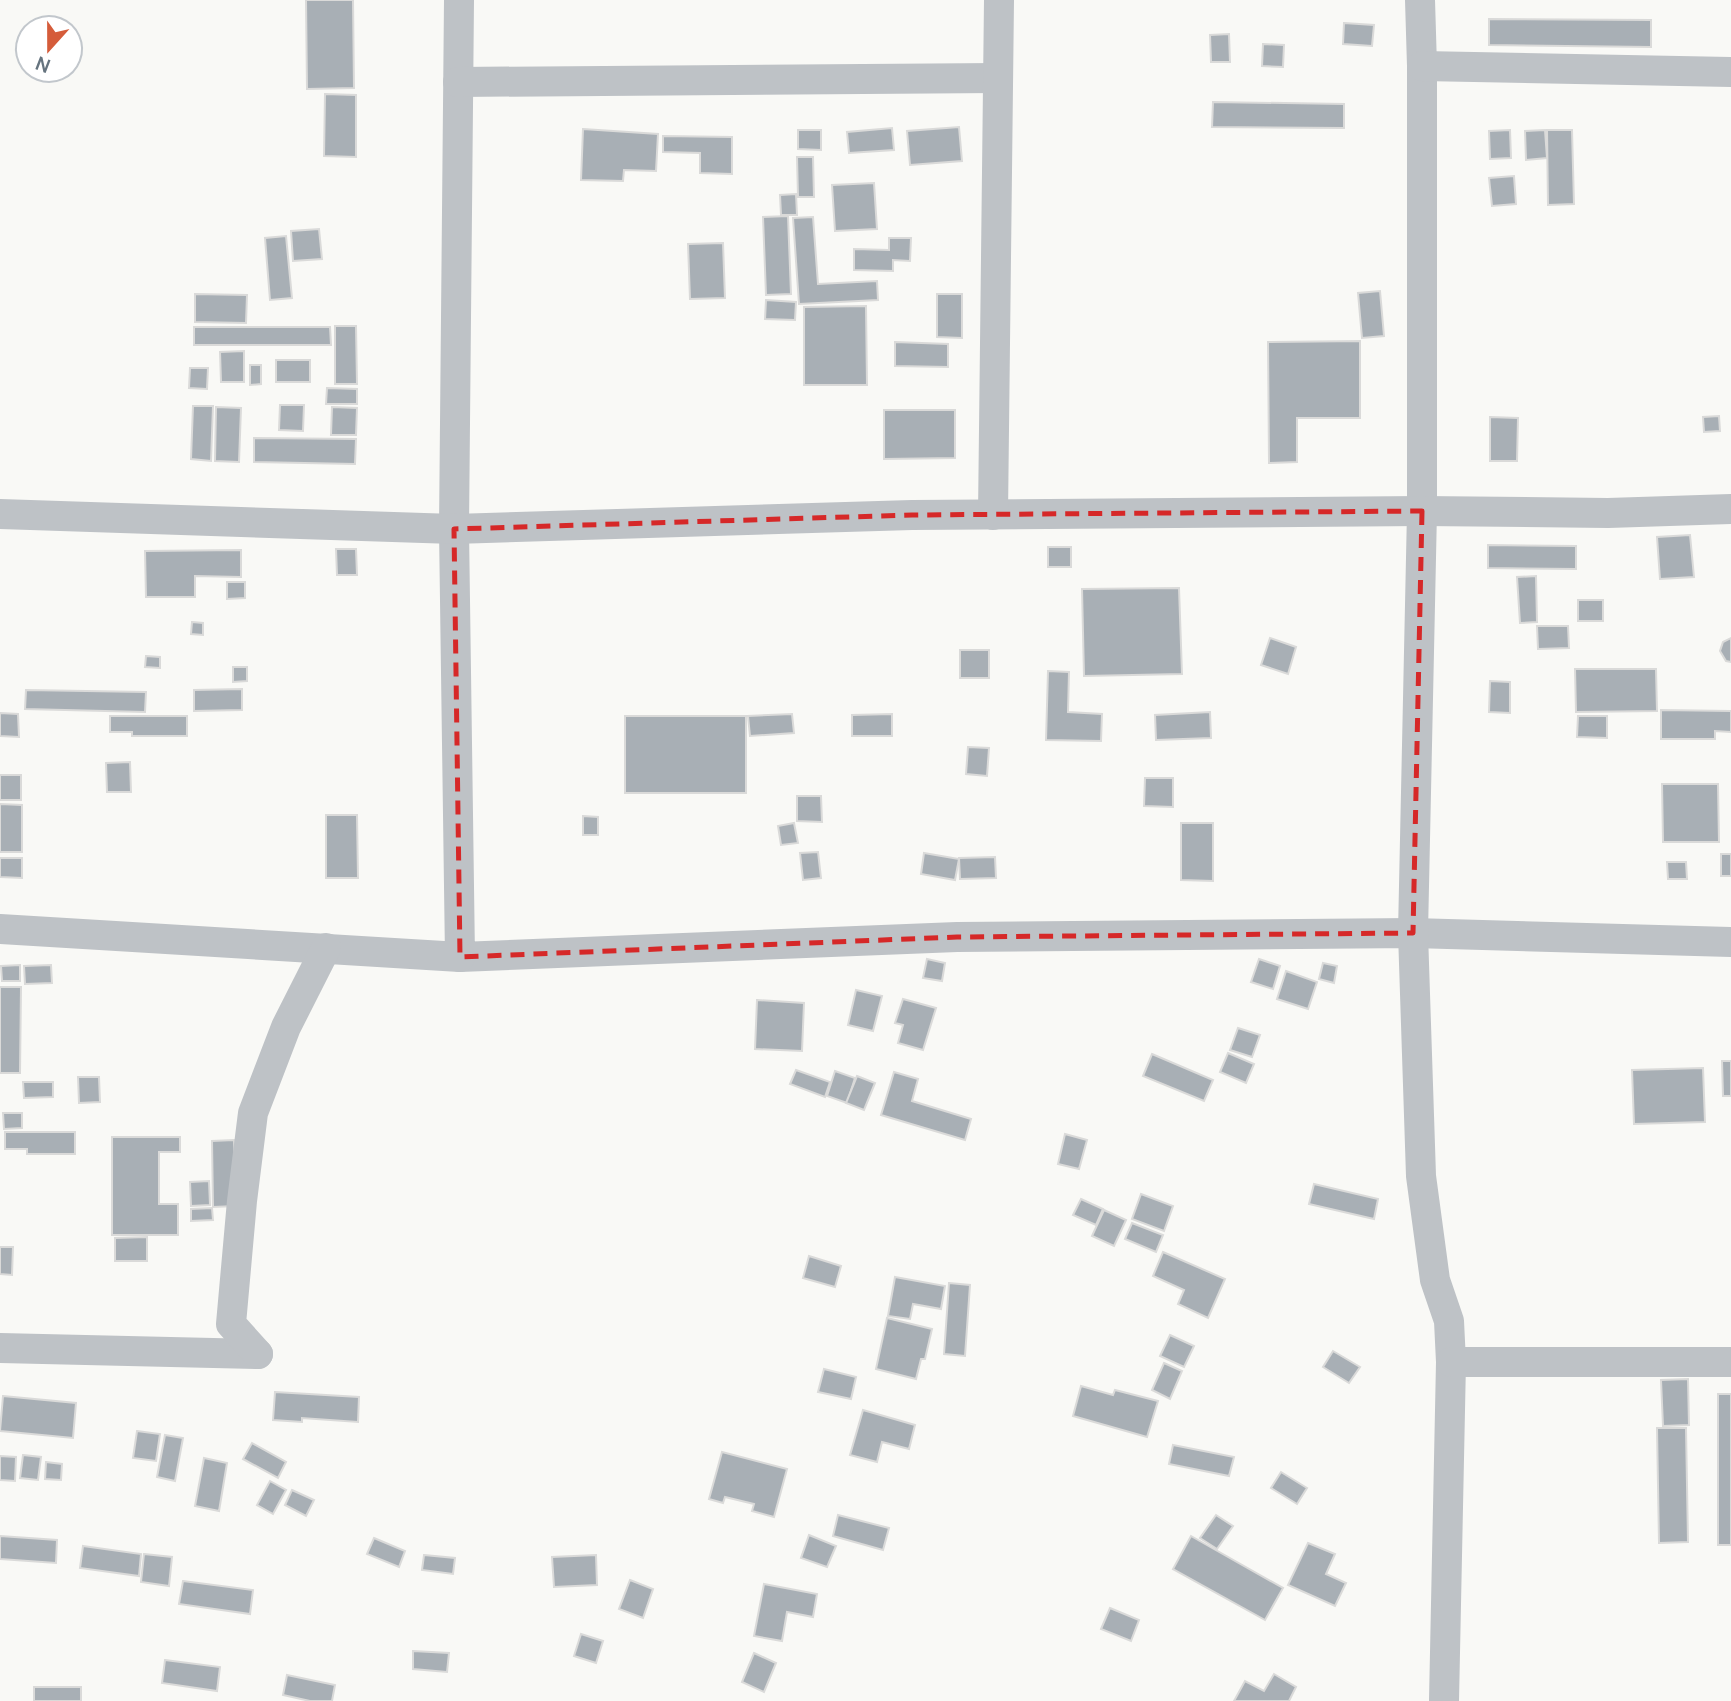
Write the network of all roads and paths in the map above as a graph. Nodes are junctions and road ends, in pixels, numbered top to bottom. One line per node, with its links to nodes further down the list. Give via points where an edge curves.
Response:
1 (459, 0): 7 (street)
2 (999, 0): 6 (street)
3 (1420, 0): 4 (street)
4 (1422, 66): 5 (street); 9 (street)
5 (1731, 72)
6 (998, 78): 7 (street); 11 (street)
7 (458, 82): 12 (street)
8 (1731, 509): 9 (street)
9 (1422, 511): 11 (street); 14 (street)
10 (0, 514): 12 (street)
11 (993, 515): 12 (street)
12 (454, 529): 17 (street)
13 (0, 929): 16 (street)
14 (1413, 933): 15 (street); 17 (street, via 957,937); 20 (street, via 1421,1176 1435,1280 1449,1321)
15 (1731, 942)
16 (326, 948): 17 (street); 18 (street, via 286,1027 253,1113 231,1324 258,1354)
17 (460, 957)
18 (0, 1348)
19 (1731, 1362): 20 (street)
20 (1451, 1363): 21 (street)
21 (1444, 1701)

